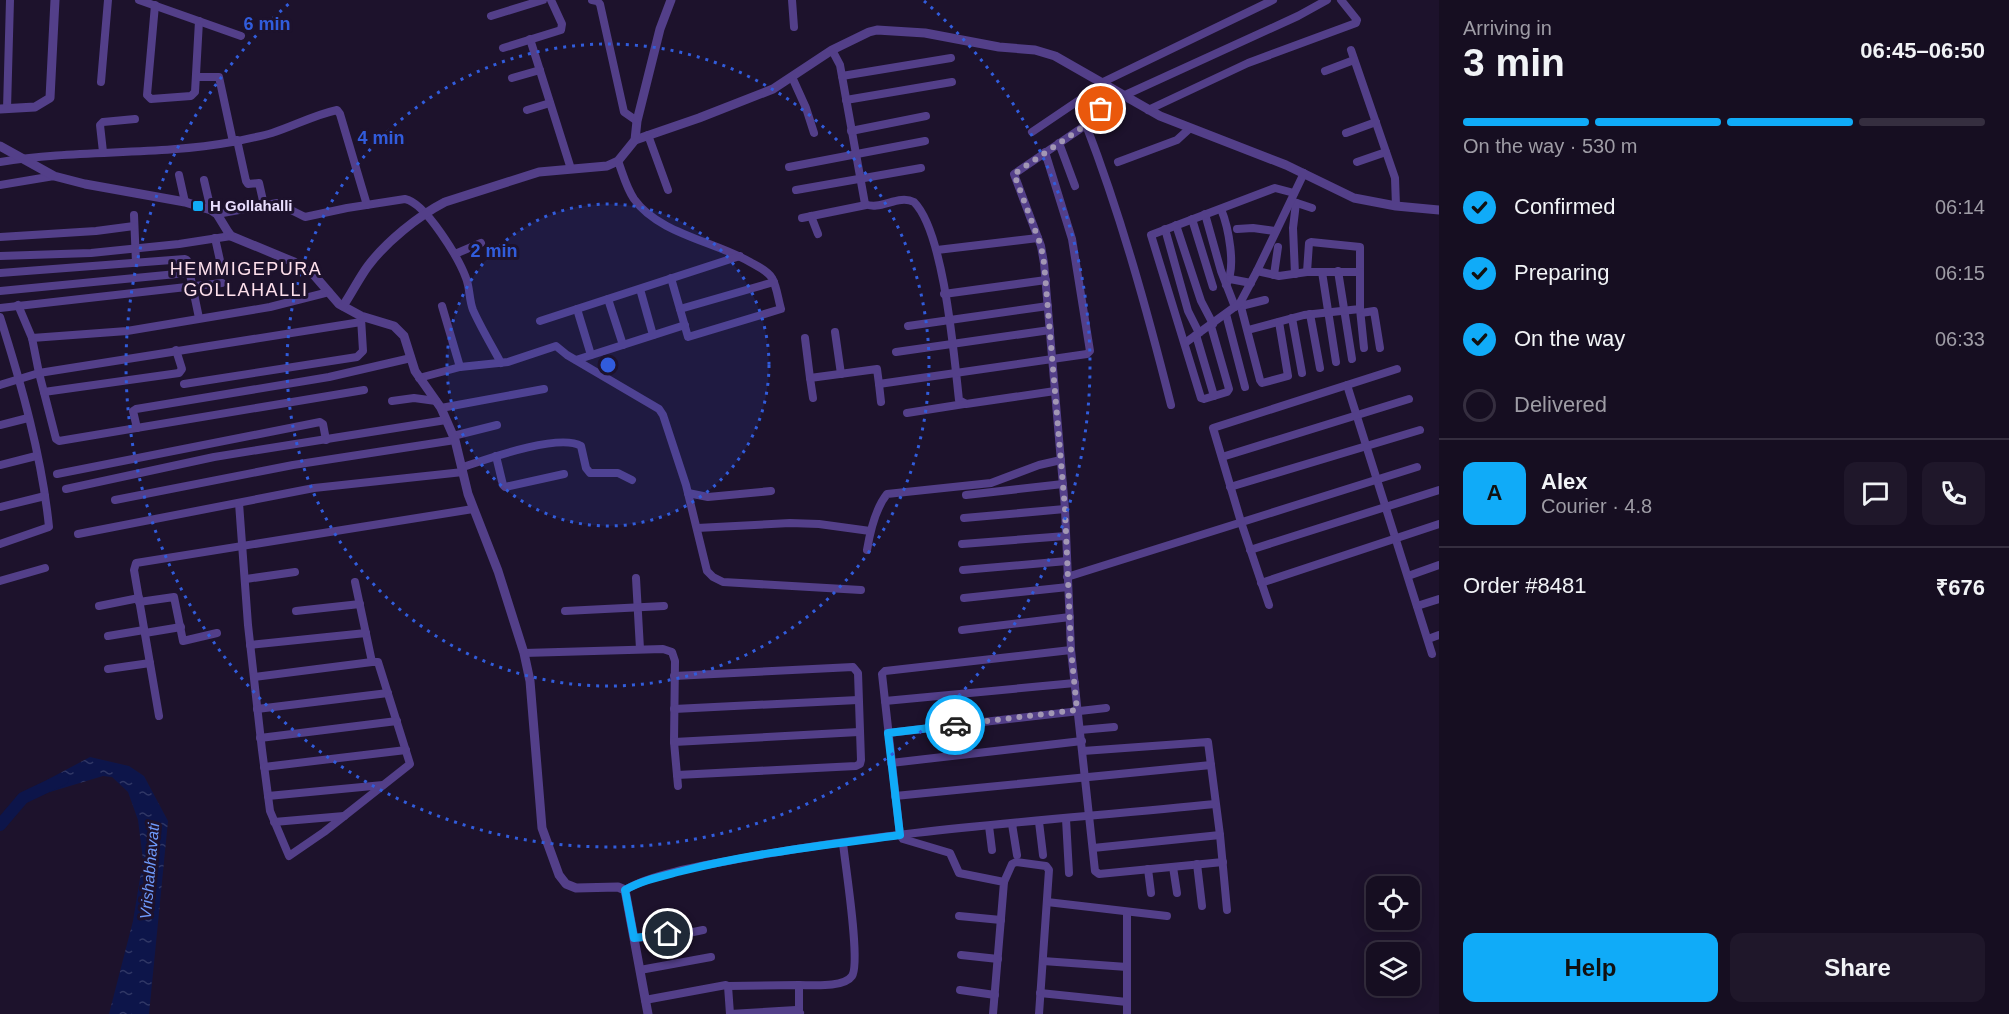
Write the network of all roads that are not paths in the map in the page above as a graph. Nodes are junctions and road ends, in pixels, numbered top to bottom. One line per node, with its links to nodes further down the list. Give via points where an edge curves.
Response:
1 (10, 0): 36 (street)
2 (55, 0): 36 (street, via 50,98 35,107)
3 (108, 0): 30 (street)
4 (139, 0): 13 (street)
5 (543, 0): 14 (street)
6 (552, 0): 18 (street, via 563,27)
7 (671, 0): 41 (street)
8 (792, 0): 16 (street)
9 (1273, 0): 32 (street)
10 (1327, 0): 33 (street)
11 (1341, 0): 38 (street, via 1356,23 1248,63)
12 (599, 1): 41 (street, via 623,110)
13 (155, 5): 15 (street); 26 (street, via 148,98 191,96)
14 (491, 16)
15 (199, 21): 17 (street); 26 (street)
16 (794, 27)
17 (241, 36)
18 (530, 39): 19 (street); 24 (street)
19 (503, 48)
20 (832, 50): 27 (street); 28 (street); 32 (street, via 873,31 925,33 1035,50 1055,56)
21 (1351, 50): 23 (street)
22 (951, 58): 27 (street)
23 (1354, 60): 25 (street); 42 (street)
24 (540, 70): 29 (street); 35 (street)
25 (1325, 71)
26 (196, 76): 51 (street, via 219,77)
27 (842, 76): 34 (street)
28 (792, 77): 47 (street); 49 (street, via 755,97)
29 (512, 78)
30 (100, 82)
31 (952, 82): 34 (street)
32 (1102, 83): 33 (street); 46 (street)
33 (1120, 94): 38 (street); 43 (street)
34 (846, 100): 45 (street)
35 (550, 103): 37 (street); 66 (street)
36 (3, 109)
37 (527, 110)
38 (1148, 110): 44 (street)
39 (926, 116): 45 (street)
40 (135, 119): 55 (street, via 100,125)
41 (637, 121): 50 (street)
42 (1376, 122): 48 (street); 57 (street)
43 (1086, 125): 53 (street); 207 (street, via 1144,296)
44 (1189, 129): 62 (street, via 1177,140); 67 (street)
45 (851, 131): 58 (street)
46 (1032, 132)
47 (814, 133)
48 (1346, 133)
49 (648, 135): 50 (street); 74 (street)
50 (635, 140): 60 (street)
51 (235, 141): 55 (street, via 166,151); 79 (street, via 246,181 259,183); 80 (street, via 338,111)
52 (925, 141): 58 (street)
53 (1059, 143): 56 (street); 73 (street)
54 (0, 146): 59 (street)
55 (103, 152): 59 (street)
56 (1045, 152): 102 (street, via 1014,174); 176 (street, via 1069,226 1091,349 1087,354)
57 (1386, 152): 63 (street); 82 (street, via 1395,178)
58 (854, 154): 64 (street); 70 (street)
59 (22, 159): 61 (street); 69 (street)
60 (618, 161): 66 (street, via 607,166); 110 (street, via 633,197 648,213 694,239)
61 (0, 162)
62 (1118, 162)
63 (1357, 162)
64 (789, 167)
65 (921, 168): 70 (street)
66 (571, 169): 87 (street, via 526,175 445,202)
67 (1304, 173): 76 (street); 82 (street, via 1354,198)
68 (179, 174): 77 (street)
69 (54, 176): 72 (street); 77 (street)
70 (859, 178): 75 (street); 81 (street)
71 (204, 180): 86 (street)
72 (0, 185)
73 (1075, 186)
74 (668, 190)
75 (796, 190)
76 (1294, 193): 78 (street); 83 (street, via 1275,188)
77 (185, 202): 86 (street)
78 (1293, 202): 84 (street); 97 (street); 120 (street)
79 (264, 205): 80 (street, via 279,203 303,217); 86 (street)
80 (367, 205): 87 (street, via 408,200)
81 (866, 205): 90 (street); 107 (street, via 905,199 914,202)
82 (1396, 206): 85 (street)
83 (1221, 208): 89 (street); 125 (street, via 1230,246)
84 (1312, 208)
85 (1439, 210)
86 (214, 212): 99 (street)
87 (425, 213): 108 (street); 138 (street, via 369,265)
88 (134, 214): 94 (street)
89 (1205, 214): 92 (street); 125 (street)
90 (811, 216): 91 (street); 98 (street)
91 (802, 218)
92 (1192, 219): 93 (street); 129 (street)
93 (1176, 225): 95 (street); 157 (street)
94 (134, 226): 100 (street); 106 (street)
95 (1165, 229): 162 (street); 168 (street, via 1153,234 1151,240)
96 (1236, 230): 97 (street, via 1250,227)
97 (1275, 231): 113 (street)
98 (818, 234)
99 (231, 236): 101 (street); 132 (street, via 294,262 314,275)
100 (0, 237)
101 (215, 238): 104 (street); 115 (street, via 220,269)
102 (1038, 238): 107 (street); 123 (street)
103 (481, 243): 108 (street)
104 (146, 247): 106 (street); 111 (street)
105 (1278, 247): 121 (street)
106 (135, 248): 109 (street); 112 (street)
107 (937, 250): 133 (street)
108 (455, 254): 180 (street, via 467,279 474,311)
109 (0, 256)
110 (740, 256): 122 (street); 124 (street, via 765,271)
111 (147, 262): 112 (street); 115 (street, via 185,259)
112 (136, 263): 119 (street)
113 (1257, 271): 121 (street); 127 (street)
114 (1338, 271): 117 (street); 118 (street); 144 (street)
115 (191, 272): 128 (street); 131 (street)
116 (1307, 272): 117 (street); 118 (street, via 1311,242 1360,247); 120 (street)
117 (1322, 272): 146 (street)
118 (1360, 272): 145 (street)
119 (0, 273)
120 (1295, 274): 121 (street)
121 (1274, 275)
122 (671, 278): 130 (street); 143 (street)
123 (1046, 280): 133 (street); 140 (street)
124 (774, 282): 143 (street); 156 (street, via 781,309 688,337)
125 (1228, 282): 127 (street); 137 (street)
126 (222, 283): 128 (street)
127 (1251, 283): 137 (street)
128 (193, 287): 136 (street); 150 (street)
129 (1213, 287)
130 (640, 289): 134 (street); 163 (street)
131 (0, 291)
132 (329, 292): 138 (street); 150 (street, via 270,307)
133 (944, 294): 153 (street)
134 (608, 299): 142 (street); 169 (street)
135 (1265, 300): 137 (street)
136 (18, 305): 141 (street); 164 (street)
137 (1238, 305): 147 (street); 160 (street)
138 (343, 306): 152 (street)
139 (442, 306): 181 (street)
140 (1048, 306): 153 (street); 159 (street)
141 (0, 308)
142 (577, 309): 154 (street); 174 (street)
143 (680, 309): 156 (street)
144 (1344, 311): 145 (street); 146 (street); 177 (street)
145 (1360, 311): 170 (street); 171 (street, via 1374,311)
146 (1327, 312): 148 (street); 179 (street)
147 (1226, 314): 157 (street); 195 (street)
148 (1310, 314): 151 (street); 182 (street)
149 (0, 317): 167 (street)
150 (199, 318): 164 (street, via 127,331)
151 (1292, 318): 155 (street); 186 (street)
152 (361, 319): 172 (street); 175 (street, via 398,328); 191 (street, via 363,351 357,357)
153 (948, 320): 158 (street); 166 (street)
154 (540, 321)
155 (1279, 322): 160 (street); 160 (street, via 1286,378 1261,382)
156 (685, 325): 163 (street)
157 (1212, 325): 162 (street); 200 (street, via 1229,389)
158 (908, 326)
159 (1050, 330): 166 (street); 176 (street)
160 (1248, 330)
161 (835, 332): 187 (street)
162 (1197, 334): 168 (street); 200 (street)
163 (653, 335): 169 (street)
164 (32, 338): 185 (street)
165 (805, 338): 189 (street)
166 (952, 343): 173 (street); 184 (street)
167 (4, 344): 190 (street)
168 (1185, 344): 200 (street, via 1202,398)
169 (623, 345): 174 (street)
170 (1364, 348)
171 (1380, 348)
172 (176, 350): 185 (street); 198 (street, via 182,369 179,373)
173 (896, 352)
174 (591, 355): 178 (street)
175 (411, 358): 188 (street); 214 (street, via 329,377 136,409 133,411)
176 (1052, 358): 184 (street); 199 (street)
177 (1352, 359)
178 (576, 360): 180 (street, via 554,346); 235 (street, via 659,409 667,421)
179 (1336, 362)
180 (501, 363): 181 (street)
181 (460, 367): 188 (street)
182 (1320, 368)
183 (1396, 369): 194 (street)
184 (955, 372): 192 (street); 205 (street, via 958,400)
185 (39, 373): 190 (street); 198 (street)
186 (1302, 373)
187 (841, 374): 189 (street); 192 (street, via 878,369)
188 (419, 378): 206 (street)
189 (810, 378): 201 (street)
190 (20, 380): 193 (street); 210 (street)
191 (184, 384)
192 (879, 384): 204 (street)
193 (0, 385)
194 (1347, 385): 209 (street); 221 (street, via 1214,427)
195 (1245, 387)
196 (544, 389): 206 (street)
197 (364, 390): 214 (street)
198 (44, 392): 214 (street, via 59,441)
199 (1055, 392): 205 (street); 222 (street)
200 (1214, 396)
201 (813, 398)
202 (1409, 399): 209 (street)
203 (392, 401): 206 (street, via 414,398)
204 (881, 402)
205 (966, 404): 208 (street)
206 (438, 405): 211 (street)
207 (1171, 405)
208 (907, 413)
209 (1357, 416): 218 (street); 221 (street)
210 (28, 418): 212 (street); 219 (street)
211 (446, 420): 216 (street); 217 (street)
212 (0, 425)
213 (497, 425): 216 (street)
214 (137, 428)
215 (1420, 430): 218 (street)
216 (454, 438): 225 (street); 238 (street)
217 (326, 440): 226 (street, via 321,422); 232 (street, via 214,457)
218 (1366, 446): 229 (street); 231 (street)
219 (36, 456): 223 (street); 237 (street)
220 (496, 456): 225 (street); 227 (street, via 505,487); 228 (street, via 524,448 577,443 590,473 618,473)
221 (1222, 457): 231 (street)
222 (1061, 460): 230 (street); 248 (street, via 991,483 887,494)
223 (0, 465)
224 (1418, 467): 229 (street)
225 (463, 470): 239 (street, via 314,488); 242 (street)
226 (57, 474)
227 (564, 474)
228 (633, 480)
229 (1377, 480): 241 (street); 245 (street)
230 (1063, 484): 236 (street); 243 (street)
231 (1230, 487): 245 (street)
232 (66, 489)
233 (1439, 490): 241 (street)
234 (771, 491): 235 (street, via 708,498)
235 (688, 493): 247 (street)
236 (966, 495)
237 (45, 496): 240 (street); 252 (street, via 49,527)
238 (115, 500)
239 (239, 503): 249 (street); 254 (street)
240 (0, 507)
241 (1386, 507): 251 (street); 256 (street)
242 (473, 509): 254 (street); 294 (street)
243 (1065, 509): 244 (street); 250 (street)
244 (964, 518)
245 (1241, 522): 256 (street); 263 (street)
246 (1439, 524): 251 (street)
247 (697, 528): 248 (street, via 790,523); 270 (street, via 707,571 718,580)
248 (870, 531): 255 (street)
249 (78, 534)
250 (1066, 536): 253 (street); 257 (street)
251 (1396, 538): 262 (street); 268 (street)
252 (0, 544)
253 (962, 544)
254 (243, 546): 265 (street); 273 (street, via 136,563)
255 (867, 550)
256 (1250, 550): 268 (street)
257 (1067, 561): 260 (street); 263 (street)
258 (1439, 565): 262 (street)
259 (45, 568): 266 (street)
260 (963, 570)
261 (295, 572): 265 (street)
262 (1408, 576): 278 (street)
263 (1068, 577): 269 (street)
264 (636, 578): 279 (street)
265 (246, 579): 291 (street)
266 (0, 581)
267 (355, 582): 274 (street)
268 (1261, 583): 275 (street)
269 (1068, 587): 271 (street); 282 (street)
270 (861, 590)
271 (964, 598)
272 (1439, 599): 278 (street)
273 (139, 600): 276 (street); 283 (street, via 174,597); 285 (street)
274 (360, 604): 280 (street); 287 (street)
275 (1269, 605)
276 (99, 606)
277 (664, 606): 279 (street)
278 (1417, 606): 290 (street)
279 (638, 608): 281 (street); 292 (street)
280 (296, 611)
281 (565, 611)
282 (1070, 617): 284 (street); 293 (street)
283 (181, 627): 285 (street); 286 (street, via 183,641)
284 (962, 630)
285 (144, 631): 289 (street); 297 (street)
286 (217, 633)
287 (366, 633): 291 (street); 296 (street)
288 (1439, 635): 290 (street)
289 (108, 636)
290 (1428, 639): 295 (street)
291 (250, 645): 300 (street)
292 (640, 649): 294 (street); 299 (street, via 672,652)
293 (1071, 650): 301 (street); 304 (street, via 885,671)
294 (524, 653): 350 (street, via 530,681 542,828 559,875 576,888)
295 (1432, 654)
296 (372, 662): 300 (street); 302 (street, via 378,662)
297 (150, 663): 298 (street); 309 (street)
298 (108, 669)
299 (674, 676): 303 (street, via 850,667 858,673); 307 (street)
300 (254, 677): 306 (street)
301 (1075, 683): 304 (street); 308 (street)
302 (388, 693): 306 (street); 310 (street)
303 (858, 700): 307 (street); 313 (street)
304 (885, 701): 314 (street)
305 (1106, 708): 308 (street)
306 (257, 709): 315 (street)
307 (674, 709): 317 (street)
308 (1077, 710): 312 (street); 314 (street)
309 (159, 716)
310 (397, 721): 315 (street); 318 (street)
311 (1114, 728): 312 (street)
312 (1080, 730): 316 (street)
313 (860, 732): 317 (street); 323 (street, via 858,765)
314 (888, 733): 320 (street)
315 (260, 738): 322 (street)
316 (1082, 741): 319 (street); 320 (street)
317 (674, 742): 323 (street)
318 (406, 750): 322 (street); 325 (street, via 410,764)
319 (1083, 751): 321 (street, via 1204,741 1209,746); 324 (street)
320 (891, 763): 328 (street)
321 (1211, 765): 324 (street); 329 (street)
322 (264, 767): 327 (street)
323 (677, 775): 326 (street)
324 (1085, 777): 328 (street); 331 (street)
325 (384, 785): 327 (street); 330 (street)
326 (678, 786)
327 (268, 796): 333 (street)
328 (895, 796): 337 (street)
329 (1215, 804): 331 (street); 338 (street)
330 (345, 816): 333 (street); 333 (street, via 289,856)
331 (1090, 817): 332 (street); 340 (street)
332 (1066, 819): 334 (street); 348 (street)
333 (274, 822)
334 (1039, 822): 335 (street); 343 (street)
335 (1012, 824): 336 (street); 342 (street)
336 (989, 826): 337 (street); 341 (street)
337 (900, 835): 339 (street); 349 (street, via 950,853 959,873)
338 (1220, 835): 340 (street); 344 (street)
339 (843, 843): 350 (street, via 704,865 640,882); 368 (street, via 855,955 853,974 838,984)
340 (1093, 849): 347 (street, via 1097,874)
341 (992, 850)
342 (1017, 855)
343 (1043, 855)
344 (1223, 862): 345 (street); 355 (street)
345 (1197, 864): 346 (street); 354 (street)
346 (1173, 867): 347 (street); 352 (street)
347 (1148, 869): 351 (street)
348 (1069, 873)
349 (1004, 882): 353 (street, via 1016,862 1046,866); 359 (street)
350 (625, 890): 361 (street)
351 (1151, 892)
352 (1177, 893)
353 (1047, 902): 356 (street); 365 (street)
354 (1202, 906)
355 (1227, 910)
356 (1128, 912): 358 (street); 366 (street)
357 (959, 916): 359 (street)
358 (1167, 916)
359 (1001, 920): 364 (street)
360 (703, 930): 361 (street)
361 (634, 938): 367 (street)
362 (961, 955): 364 (street)
363 (711, 957): 367 (street)
364 (998, 960): 372 (street)
365 (1043, 961): 366 (street); 371 (street)
366 (1127, 967): 374 (street)
367 (640, 970): 373 (street)
368 (799, 985): 369 (street); 375 (street)
369 (728, 986): 373 (street); 377 (street)
370 (960, 990): 372 (street)
371 (1041, 993): 374 (street); 379 (street)
372 (995, 995): 378 (street)
373 (645, 1000): 376 (street)
374 (1127, 1002): 380 (street)
375 (800, 1012): 377 (street)
376 (648, 1014)
377 (730, 1014)
378 (993, 1014)
379 (1039, 1014)
380 (1127, 1014)

